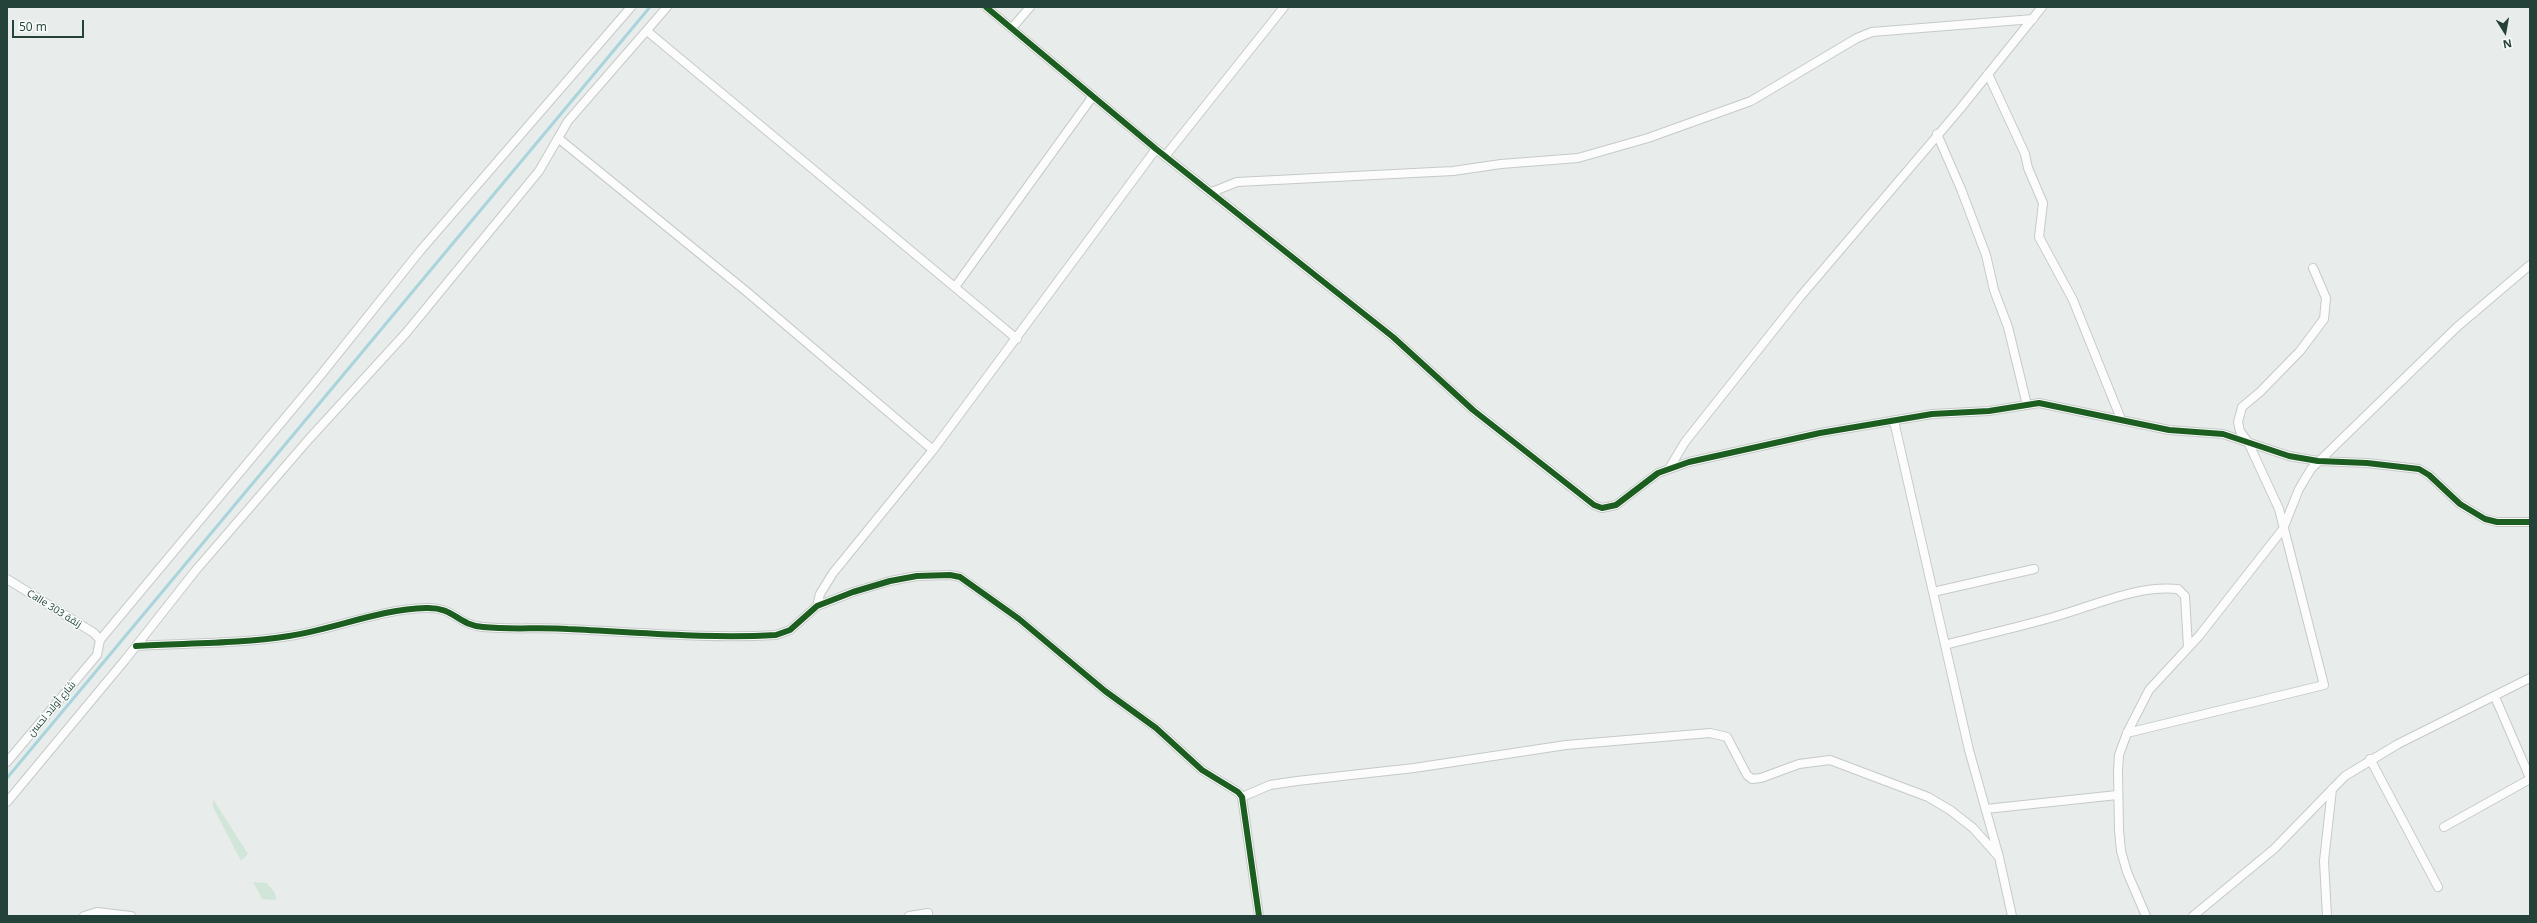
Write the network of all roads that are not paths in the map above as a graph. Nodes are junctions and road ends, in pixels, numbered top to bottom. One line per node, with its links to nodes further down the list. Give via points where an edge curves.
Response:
1 (631, 7): 34 (street, via 420,251 320,376)
2 (667, 7): 9 (street)
3 (986, 7): 8 (street)
4 (1030, 7): 8 (street)
5 (1284, 7): 15 (street)
6 (2042, 7): 7 (street)
7 (2032, 18): 10 (street); 16 (street, via 1872,32 1857,38 1751,102 1648,138 1578,158 1453,171 1237,182)
8 (1012, 28): 11 (street)
9 (648, 31): 13 (street, via 568,121); 19 (street)
10 (1988, 74): 12 (street); 23 (street, via 2025,154 2028,168 2043,203 2039,237 2073,300)
11 (1094, 96): 14 (street); 19 (street)
12 (1937, 134): 21 (street, via 1986,254 1994,290 2008,327); 27 (street, via 1800,297 1685,442)
13 (558, 138): 25 (street, via 747,292); 36 (street, via 539,171 406,333 309,439 196,570)
14 (1156, 149): 15 (street); 20 (street)
15 (1166, 155): 16 (street)
16 (1212, 192): 27 (street, via 1392,337 1473,410 1594,505 1602,508 1616,505 1645,481)
17 (2530, 265): 26 (street, via 2457,327)
18 (2313, 268): 24 (street, via 2326,298 2327,309 2324,319 2300,351 2242,407 2238,422 2240,431)
19 (955, 288): 20 (street)
20 (1017, 339): 25 (street)
21 (2027, 405): 22 (street); 23 (street, via 2058,406)
22 (1894, 420): 27 (street); 32 (street)
23 (2121, 420): 24 (street, via 2169,430 2223,434)
24 (2248, 442): 26 (street, via 2289,456); 29 (street, via 2274,493)
25 (933, 450): 33 (street, via 833,573 820,594)
26 (2318, 461): 28 (street, via 2382,464 2418,469 2429,474 2460,504 2485,520); 29 (street, via 2300,489)
27 (1670, 467)
28 (2530, 522)
29 (2283, 529): 37 (street); 40 (street, via 2324,686)
30 (2034, 569): 32 (street)
31 (7, 579): 34 (street, Calle 303 زنقة)
32 (1933, 592): 35 (street)
33 (818, 606): 36 (street, via 790,630 770,636 485,627 466,623 444,609 428,608 385,614 287,636); 46 (street, via 890,581 940,575 960,577 1020,619 1105,691 1156,728 1202,770 1233,787)
34 (100, 640): 42 (street, شارع أولاد لحسن, via 97,655)
35 (1945, 645): 37 (street, via 2057,616 2128,594 2167,588 2178,589 2185,596); 48 (street)
36 (136, 646): 47 (street)
37 (2188, 647): 40 (street, via 2149,690)
38 (2530, 678): 39 (street)
39 (2495, 697): 41 (street); 43 (street)
40 (2127, 733): 45 (street, via 2119,755)
41 (2370, 759): 44 (street, via 2345,776); 51 (street)
42 (7, 762)
43 (2530, 779): 49 (street)
44 (2333, 788): 59 (street, via 2274,849); 60 (street, via 2324,861)
45 (2117, 795): 48 (street); 58 (street, via 2121,851)
46 (1242, 797): 50 (street, via 1270,785 1304,780 1414,768 1566,745 1710,732 1727,737 1747,775 1752,779 1799,764 1830,760 1928,797 1973,828); 56 (street)
47 (7, 802)
48 (1986, 809): 50 (street)
49 (2444, 827)
50 (1999, 857): 57 (street)
51 (2438, 887)
52 (928, 913): 55 (street)
53 (84, 916): 54 (street, via 97,912)
54 (131, 916)
55 (909, 916)
56 (1259, 916)
57 (2012, 916)
58 (2146, 916)
59 (2193, 916)
60 (2327, 916)

